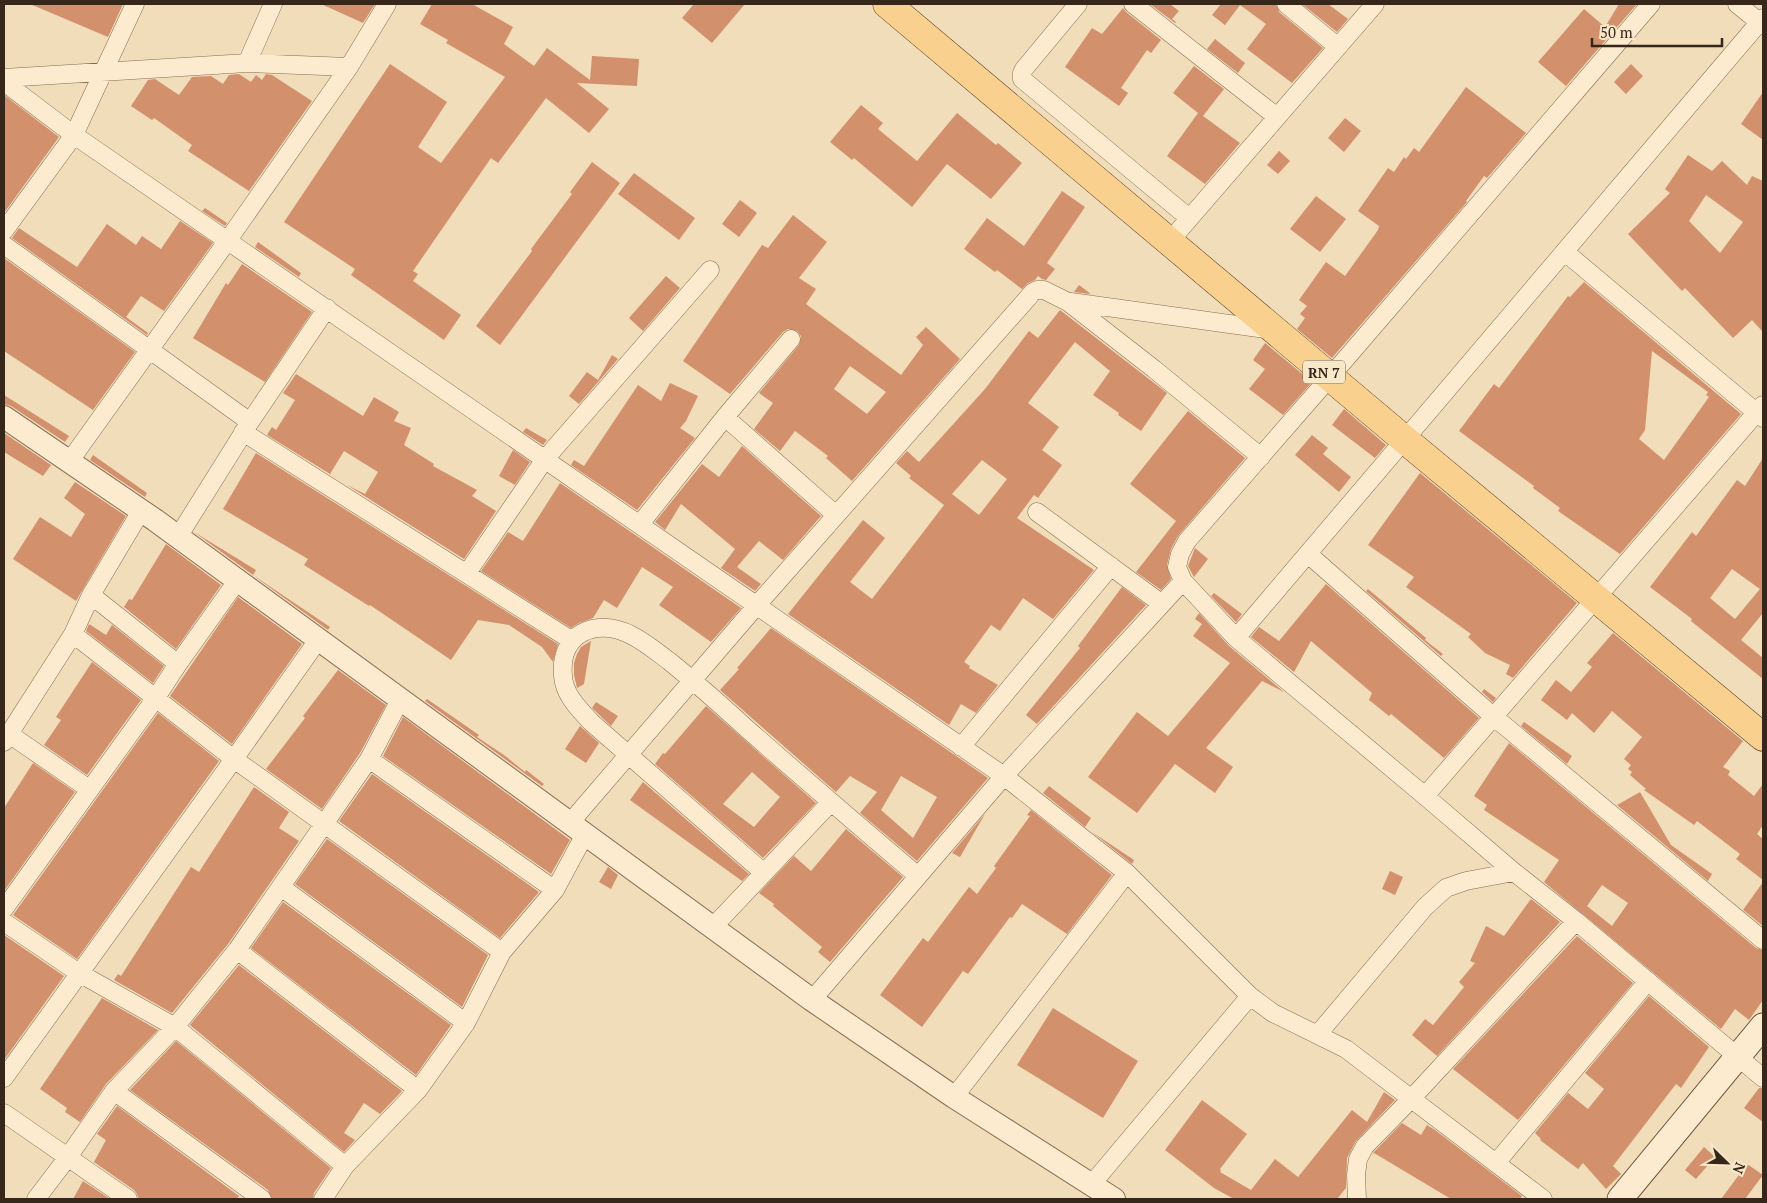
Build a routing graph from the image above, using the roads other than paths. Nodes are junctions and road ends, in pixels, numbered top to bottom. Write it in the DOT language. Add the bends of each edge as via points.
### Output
graph roads {
  1 [pos="135,4"];
  2 [pos="273,4"];
  3 [pos="387,4"];
  4 [pos="887,4"];
  5 [pos="1078,4"];
  6 [pos="1133,4"];
  7 [pos="1286,4"];
  8 [pos="1651,4"];
  9 [pos="1737,4"];
  10 [pos="1369,6"];
  11 [pos="1762,22"];
  12 [pos="1338,47"];
  13 [pos="247,63"];
  14 [pos="349,68"];
  15 [pos="102,73"];
  16 [pos="4,80"];
  17 [pos="1277,117"];
  18 [pos="74,135"];
  19 [pos="1189,218"];
  20 [pos="4,231"];
  21 [pos="228,240"];
  22 [pos="1169,242"];
  23 [pos="4,245"];
  24 [pos="1565,252"];
  25 [pos="710,270"];
  26 [pos="1068,302"];
  27 [pos="327,308"];
  28 [pos="1274,330"];
  29 [pos="791,339"];
  30 [pos="149,350"];
  31 [pos="1330,377"];
  32 [pos="1761,412"];
  33 [pos="4,417"];
  34 [pos="725,417"];
  35 [pos="247,427"];
  36 [pos="1405,440"];
  37 [pos="1261,457"];
  38 [pos="545,459"];
  39 [pos="69,462"];
  40 [pos="141,511"];
  41 [pos="1038,512"];
  42 [pos="836,515"];
  43 [pos="640,524"];
  44 [pos="178,537"];
  45 [pos="1308,554"];
  46 [pos="1110,566"];
  47 [pos="467,574"];
  48 [pos="237,581"];
  49 [pos="1183,581"];
  50 [pos="91,595"];
  51 [pos="1596,599"];
  52 [pos="1162,604"];
  53 [pos="757,605"];
  54 [pos="73,634"];
  55 [pos="1236,638"];
  56 [pos="318,640"];
  57 [pos="571,640"];
  58 [pos="178,664"];
  59 [pos="693,680"];
  60 [pos="155,699"];
  61 [pos="400,700"];
  62 [pos="1494,717"];
  63 [pos="1763,737"];
  64 [pos="6,738"];
  65 [pos="961,747"];
  66 [pos="628,755"];
  67 [pos="369,758"];
  68 [pos="234,759"];
  69 [pos="1004,776"];
  70 [pos="89,789"];
  71 [pos="1425,796"];
  72 [pos="831,802"];
  73 [pos="324,824"];
  74 [pos="577,830"];
  75 [pos="1514,872"];
  76 [pos="764,873"];
  77 [pos="1127,873"];
  78 [pos="918,876"];
  79 [pos="281,887"];
  80 [pos="555,890"];
  81 [pos="4,908"];
  82 [pos="1576,921"];
  83 [pos="4,922"];
  84 [pos="712,928"];
  85 [pos="1763,940"];
  86 [pos="237,950"];
  87 [pos="502,952"];
  88 [pos="79,972"];
  89 [pos="1648,981"];
  90 [pos="1250,996"];
  91 [pos="812,1000"];
  92 [pos="466,1023"];
  93 [pos="1763,1026"];
  94 [pos="175,1027"];
  95 [pos="1318,1034"];
  96 [pos="1738,1056"];
  97 [pos="4,1078"];
  98 [pos="1763,1078"];
  99 [pos="418,1090"];
  100 [pos="114,1091"];
  101 [pos="954,1097"];
  102 [pos="1411,1099"];
  103 [pos="4,1113"];
  104 [pos="68,1157"];
  105 [pos="1496,1163"];
  106 [pos="345,1166"];
  107 [pos="1091,1185"];
  108 [pos="1361,1196"];
  109 [pos="36,1199"];
  110 [pos="128,1199"];
  111 [pos="262,1199"];
  112 [pos="323,1199"];
  113 [pos="1114,1199"];
  114 [pos="1543,1199"];
  115 [pos="1620,1199"];
  1 -- 15 [label="street"];
  2 -- 13 [label="street"];
  3 -- 14 [label="street"];
  4 -- 22 [label="main road, RN 7"];
  5 -- 19 [label="street" via="1024,69 1022,79"];
  6 -- 17 [label="street"];
  7 -- 12 [label="street"];
  8 -- 31 [label="street"];
  9 -- 11 [label="street"];
  10 -- 12 [label="street"];
  11 -- 24 [label="street"];
  12 -- 17 [label="street"];
  13 -- 14 [label="street"];
  13 -- 15 [label="street"];
  14 -- 21 [label="street"];
  15 -- 16 [label="street"];
  15 -- 18 [label="street"];
  16 -- 18 [label="street"];
  17 -- 19 [label="street"];
  18 -- 20 [label="street"];
  18 -- 21 [label="street"];
  19 -- 22 [label="street"];
  21 -- 27 [label="street"];
  21 -- 30 [label="street"];
  22 -- 28 [label="main road, RN 7"];
  23 -- 30 [label="street"];
  24 -- 32 [label="street"];
  24 -- 36 [label="street"];
  25 -- 38 [label="street"];
  26 -- 28 [label="street"];
  26 -- 37 [label="street"];
  26 -- 42 [label="street" via="1044,290 1033,292"];
  27 -- 35 [label="street"];
  27 -- 38 [label="street"];
  28 -- 31 [label="main road, RN 7"];
  29 -- 34 [label="street"];
  30 -- 35 [label="street"];
  30 -- 39 [label="street"];
  31 -- 36 [label="main road, RN 7"];
  31 -- 37 [label="street"];
  32 -- 51 [label="street"];
  33 -- 39 [label="street"];
  34 -- 42 [label="street"];
  34 -- 43 [label="street"];
  35 -- 44 [label="street"];
  35 -- 47 [label="street"];
  36 -- 45 [label="street"];
  36 -- 51 [label="main road, RN 7"];
  37 -- 49 [label="street" via="1187,541 1177,567"];
  38 -- 43 [label="street"];
  38 -- 47 [label="street"];
  39 -- 40 [label="street"];
  40 -- 44 [label="street"];
  40 -- 50 [label="street"];
  41 -- 46 [label="street"];
  42 -- 53 [label="street"];
  43 -- 53 [label="street"];
  44 -- 48 [label="street"];
  45 -- 55 [label="street"];
  45 -- 62 [label="street"];
  46 -- 52 [label="street"];
  46 -- 65 [label="street"];
  47 -- 57 [label="street"];
  48 -- 56 [label="street"];
  48 -- 58 [label="street"];
  49 -- 52 [label="street"];
  49 -- 55 [label="street"];
  50 -- 54 [label="street"];
  50 -- 58 [label="street"];
  51 -- 62 [label="street"];
  51 -- 63 [label="main road, RN 7"];
  52 -- 69 [label="street"];
  53 -- 59 [label="street"];
  53 -- 65 [label="street"];
  54 -- 60 [label="street"];
  54 -- 64 [label="street"];
  55 -- 71 [label="street"];
  56 -- 61 [label="street"];
  56 -- 68 [label="street"];
  57 -- 59 [label="street" via="586,629 611,628 624,632 649,646"];
  57 -- 66 [label="street" via="564,653 562,677 572,700"];
  58 -- 60 [label="street"];
  59 -- 66 [label="street"];
  59 -- 72 [label="street"];
  60 -- 68 [label="street"];
  60 -- 70 [label="street"];
  61 -- 67 [label="street"];
  61 -- 74 [label="street"];
  62 -- 71 [label="street"];
  62 -- 85 [label="street"];
  64 -- 70 [label="street"];
  65 -- 69 [label="street"];
  66 -- 74 [label="street"];
  66 -- 76 [label="street"];
  67 -- 73 [label="street"];
  67 -- 80 [label="street"];
  68 -- 73 [label="street"];
  68 -- 88 [label="street"];
  69 -- 77 [label="street"];
  69 -- 78 [label="street"];
  70 -- 81 [label="street"];
  71 -- 75 [label="street"];
  72 -- 76 [label="street"];
  72 -- 78 [label="street"];
  73 -- 79 [label="street"];
  73 -- 87 [label="street"];
  74 -- 80 [label="street"];
  74 -- 84 [label="street"];
  75 -- 82 [label="street"];
  75 -- 95 [label="street" via="1446,888 1425,907"];
  76 -- 84 [label="street"];
  77 -- 90 [label="street"];
  77 -- 101 [label="street"];
  78 -- 91 [label="street"];
  79 -- 86 [label="street"];
  79 -- 92 [label="street"];
  80 -- 87 [label="street"];
  82 -- 89 [label="street"];
  82 -- 102 [label="street"];
  83 -- 88 [label="street"];
  84 -- 91 [label="street"];
  86 -- 94 [label="street"];
  86 -- 99 [label="street"];
  87 -- 92 [label="street"];
  88 -- 94 [label="street"];
  88 -- 97 [label="street"];
  89 -- 96 [label="street"];
  89 -- 105 [label="street"];
  90 -- 95 [label="street" via="1273,1013"];
  90 -- 107 [label="street"];
  91 -- 101 [label="street"];
  92 -- 99 [label="street"];
  93 -- 96 [label="main road"];
  94 -- 100 [label="street"];
  94 -- 106 [label="street"];
  95 -- 102 [label="street" via="1346,1049"];
  96 -- 98 [label="street"];
  96 -- 115 [label="main road"];
  99 -- 106 [label="street"];
  100 -- 104 [label="street"];
  100 -- 111 [label="street"];
  101 -- 107 [label="street"];
  102 -- 105 [label="street"];
  102 -- 108 [label="street" via="1365,1146 1358,1159 1356,1175"];
  103 -- 104 [label="street"];
  104 -- 109 [label="street"];
  104 -- 110 [label="street"];
  105 -- 114 [label="street"];
  106 -- 112 [label="street"];
  107 -- 113 [label="street"];
}
